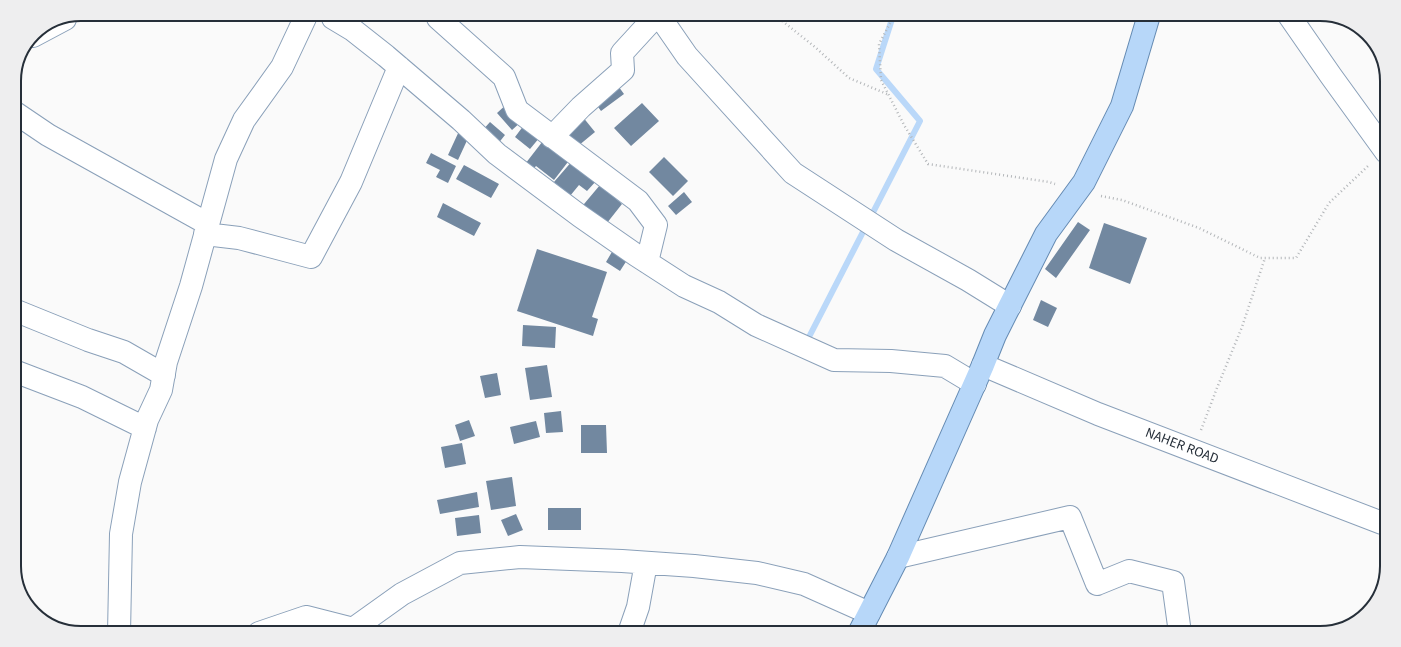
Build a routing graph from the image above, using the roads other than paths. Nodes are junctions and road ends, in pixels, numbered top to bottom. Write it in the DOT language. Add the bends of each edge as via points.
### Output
graph roads {
  1 [pos="304,21"];
  2 [pos="338,21"];
  3 [pos="441,21"];
  4 [pos="651,21"];
  5 [pos="663,21"];
  6 [pos="1147,21"];
  7 [pos="1293,21"];
  8 [pos="399,67"];
  9 [pos="21,117"];
  10 [pos="552,137"];
  11 [pos="1380,144"];
  12 [pos="207,229"];
  13 [pos="647,262"];
  14 [pos="1010,306"];
  15 [pos="21,313"];
  16 [pos="983,365"];
  17 [pos="21,374"];
  18 [pos="164,375"];
  19 [pos="975,384"];
  20 [pos="145,428"];
  21 [pos="1380,522"];
  22 [pos="898,557"];
  23 [pos="646,563"];
  24 [pos="869,613"];
  25 [pos="305,625"];
  26 [pos="118,626"];
  27 [pos="317,626"];
  28 [pos="357,626"];
  29 [pos="631,626"];
  30 [pos="862,626"];
  31 [pos="1179,626"];
  1 -- 12 [label="street" via="282,68 244,120 226,159"];
  2 -- 8 [label="street"];
  3 -- 10 [label="street" via="504,77 517,110"];
  4 -- 10 [label="street" via="622,53 623,70"];
  5 -- 14 [label="street" via="687,56 792,173 896,240"];
  6 -- 14 [label="main road" via="1122,106 1084,182 1046,234"];
  7 -- 11 [label="street"];
  8 -- 12 [label="street" via="351,182 311,258"];
  8 -- 13 [label="street" via="497,154"];
  9 -- 12 [label="street"];
  10 -- 13 [label="street" via="638,200 656,225"];
  12 -- 18 [label="street"];
  13 -- 19 [label="street" via="684,286 719,302 756,325 834,360 891,361 945,366"];
  14 -- 16 [label="main road"];
  15 -- 18 [label="street" via="124,352"];
  16 -- 19 [label="main road"];
  16 -- 21 [label="street, NAHER ROAD" via="1098,414"];
  17 -- 20 [label="street" via="82,397"];
  18 -- 20 [label="street" via="161,390"];
  19 -- 22 [label="main road"];
  20 -- 26 [label="street" via="130,482 121,534"];
  22 -- 24 [label="main road"];
  22 -- 31 [label="street" via="1070,517 1097,584 1129,571 1173,582"];
  23 -- 24 [label="street" via="757,573 804,584"];
  23 -- 28 [label="street" via="520,557 460,563 402,594"];
  23 -- 29 [label="street" via="638,607"];
  24 -- 30 [label="main road"];
  25 -- 27 [label="street"];
}
